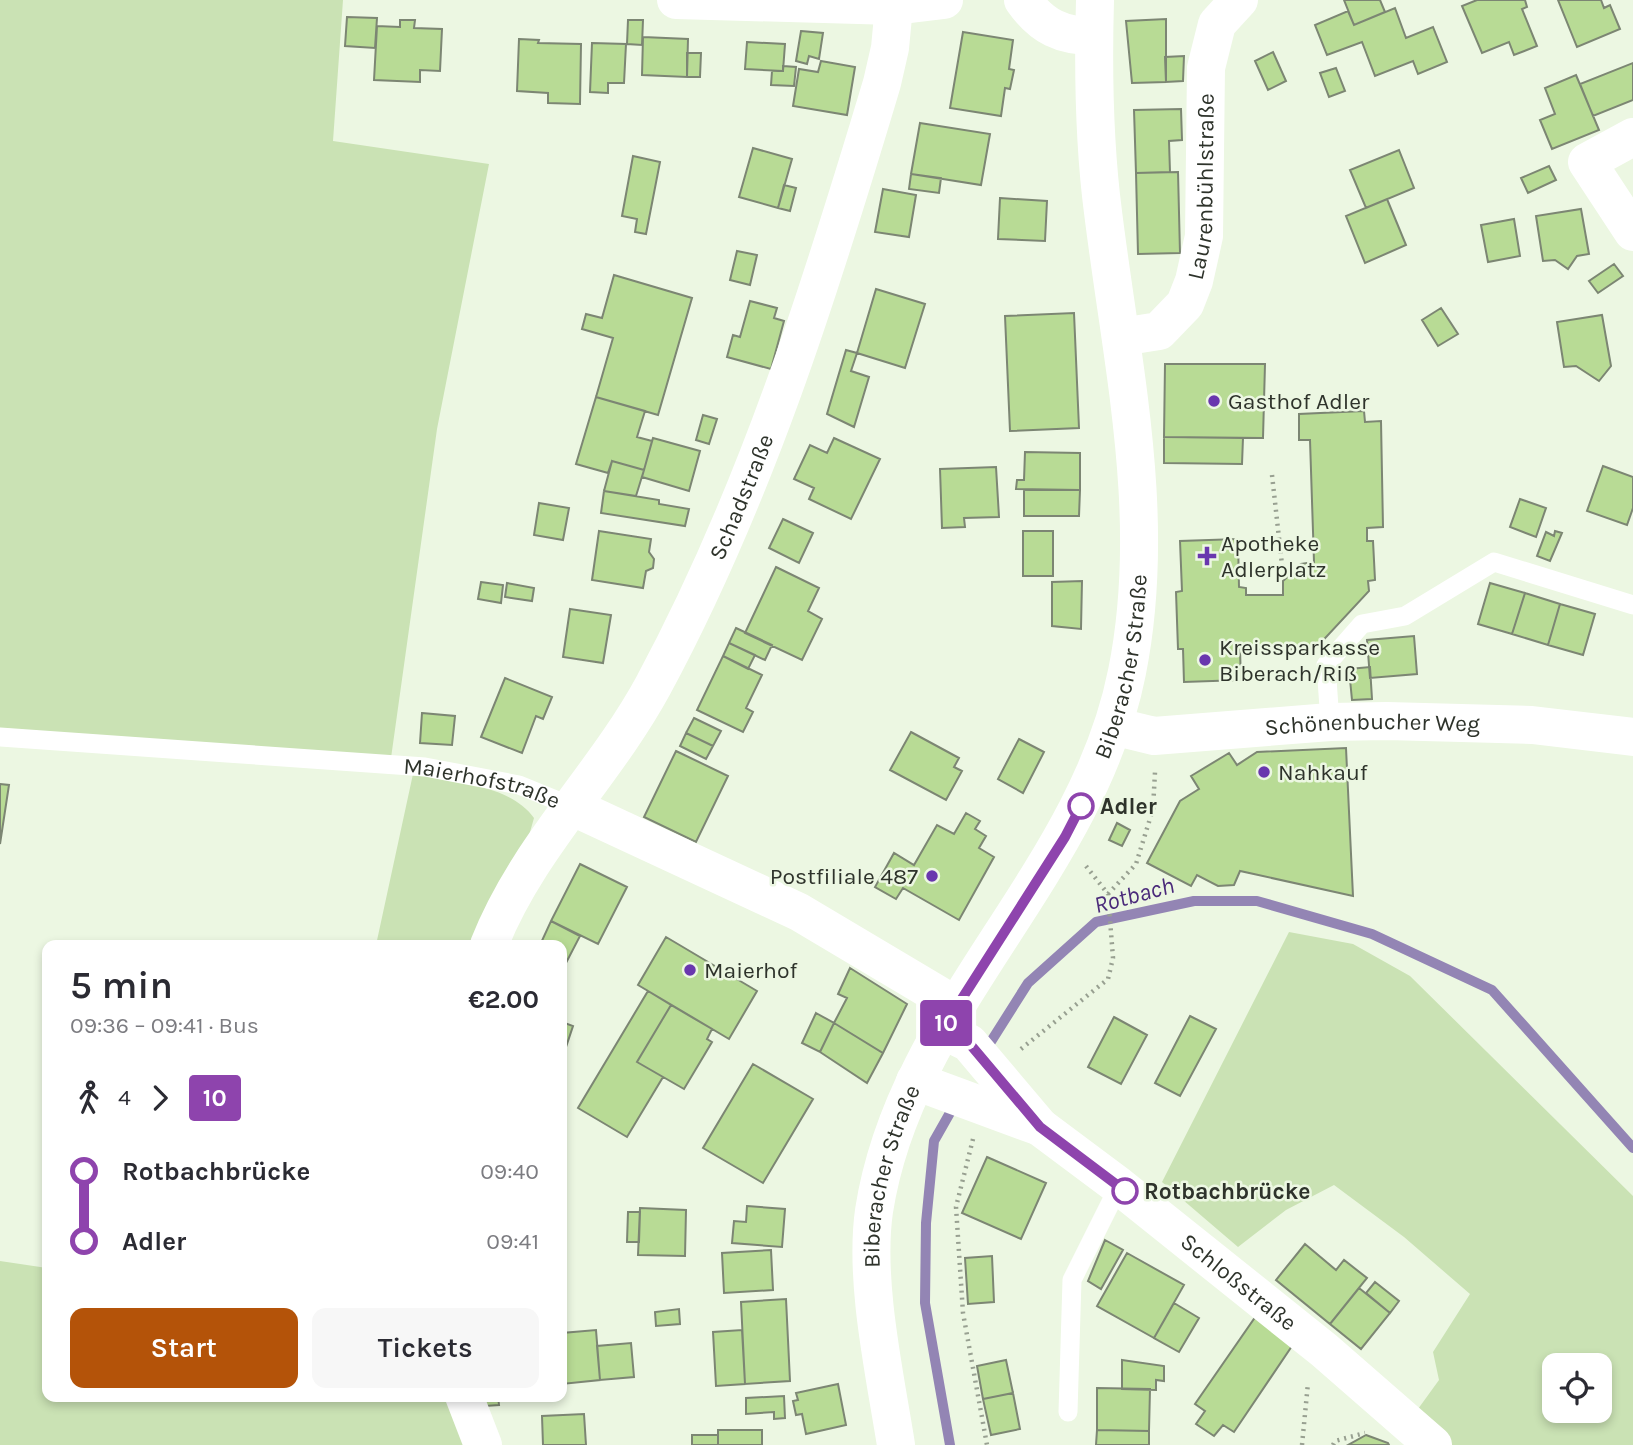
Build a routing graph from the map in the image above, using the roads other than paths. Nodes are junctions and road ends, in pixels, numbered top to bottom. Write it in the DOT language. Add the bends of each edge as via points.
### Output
graph roads {
  1 [pos="676,0"];
  2 [pos="944,0"];
  3 [pos="1023,0"];
  4 [pos="1239,0"];
  5 [pos="894,6"];
  6 [pos="1095,18"];
  7 [pos="1633,137"];
  8 [pos="1633,232"];
  9 [pos="1121,337"];
  10 [pos="1633,605"];
  11 [pos="1330,722"];
  12 [pos="1113,726"];
  13 [pos="0,737"];
  14 [pos="1633,737"];
  15 [pos="573,807"];
  16 [pos="492,940"];
  17 [pos="964,1068"];
  18 [pos="1119,1186"];
  19 [pos="466,1402"];
  20 [pos="1068,1412"];
  21 [pos="483,1445"];
  22 [pos="896,1445"];
  23 [pos="1433,1445"];
  1 -- 5 [label="street"];
  2 -- 5 [label="street"];
  3 -- 6 [label="street" via="1052,30 1071,36"];
  4 -- 9 [label="street, Laurenbühlstraße" via="1217,24 1210,42 1204,236 1194,281 1185,304 1159,331"];
  5 -- 15 [label="street, Schadstraße" via="882,83 819,291 766,442 652,688"];
  6 -- 9 [label="street, Biberacher Straße" via="1102,207"];
  7 -- 8 [label="street" via="1587,162"];
  9 -- 12 [label="street, Biberacher Straße" via="1138,476 1139,564 1137,614"];
  10 -- 11 [label="lane" via="1494,562 1405,616 1363,624 1326,666"];
  11 -- 12 [label="street, Schönenbucher Weg" via="1154,736"];
  11 -- 14 [label="street, Schönenbucher Weg" via="1532,725"];
  12 -- 17 [label="street, Biberacher Straße" via="1099,768"];
  13 -- 15 [label="lane, Maierhofstraße" via="425,767 519,785"];
  15 -- 16 [label="street, Schadstraße" via="542,844"];
  15 -- 17 [label="street, Maierhofstraße" via="799,912"];
  17 -- 18 [label="street, Schloßstraße"];
  17 -- 22 [label="street, Biberacher Straße" via="888,1151 873,1217 876,1309"];
  18 -- 20 [label="lane" via="1072,1280"];
  18 -- 23 [label="street, Schloßstraße" via="1353,1374"];
  19 -- 21 [label="street"];
}
